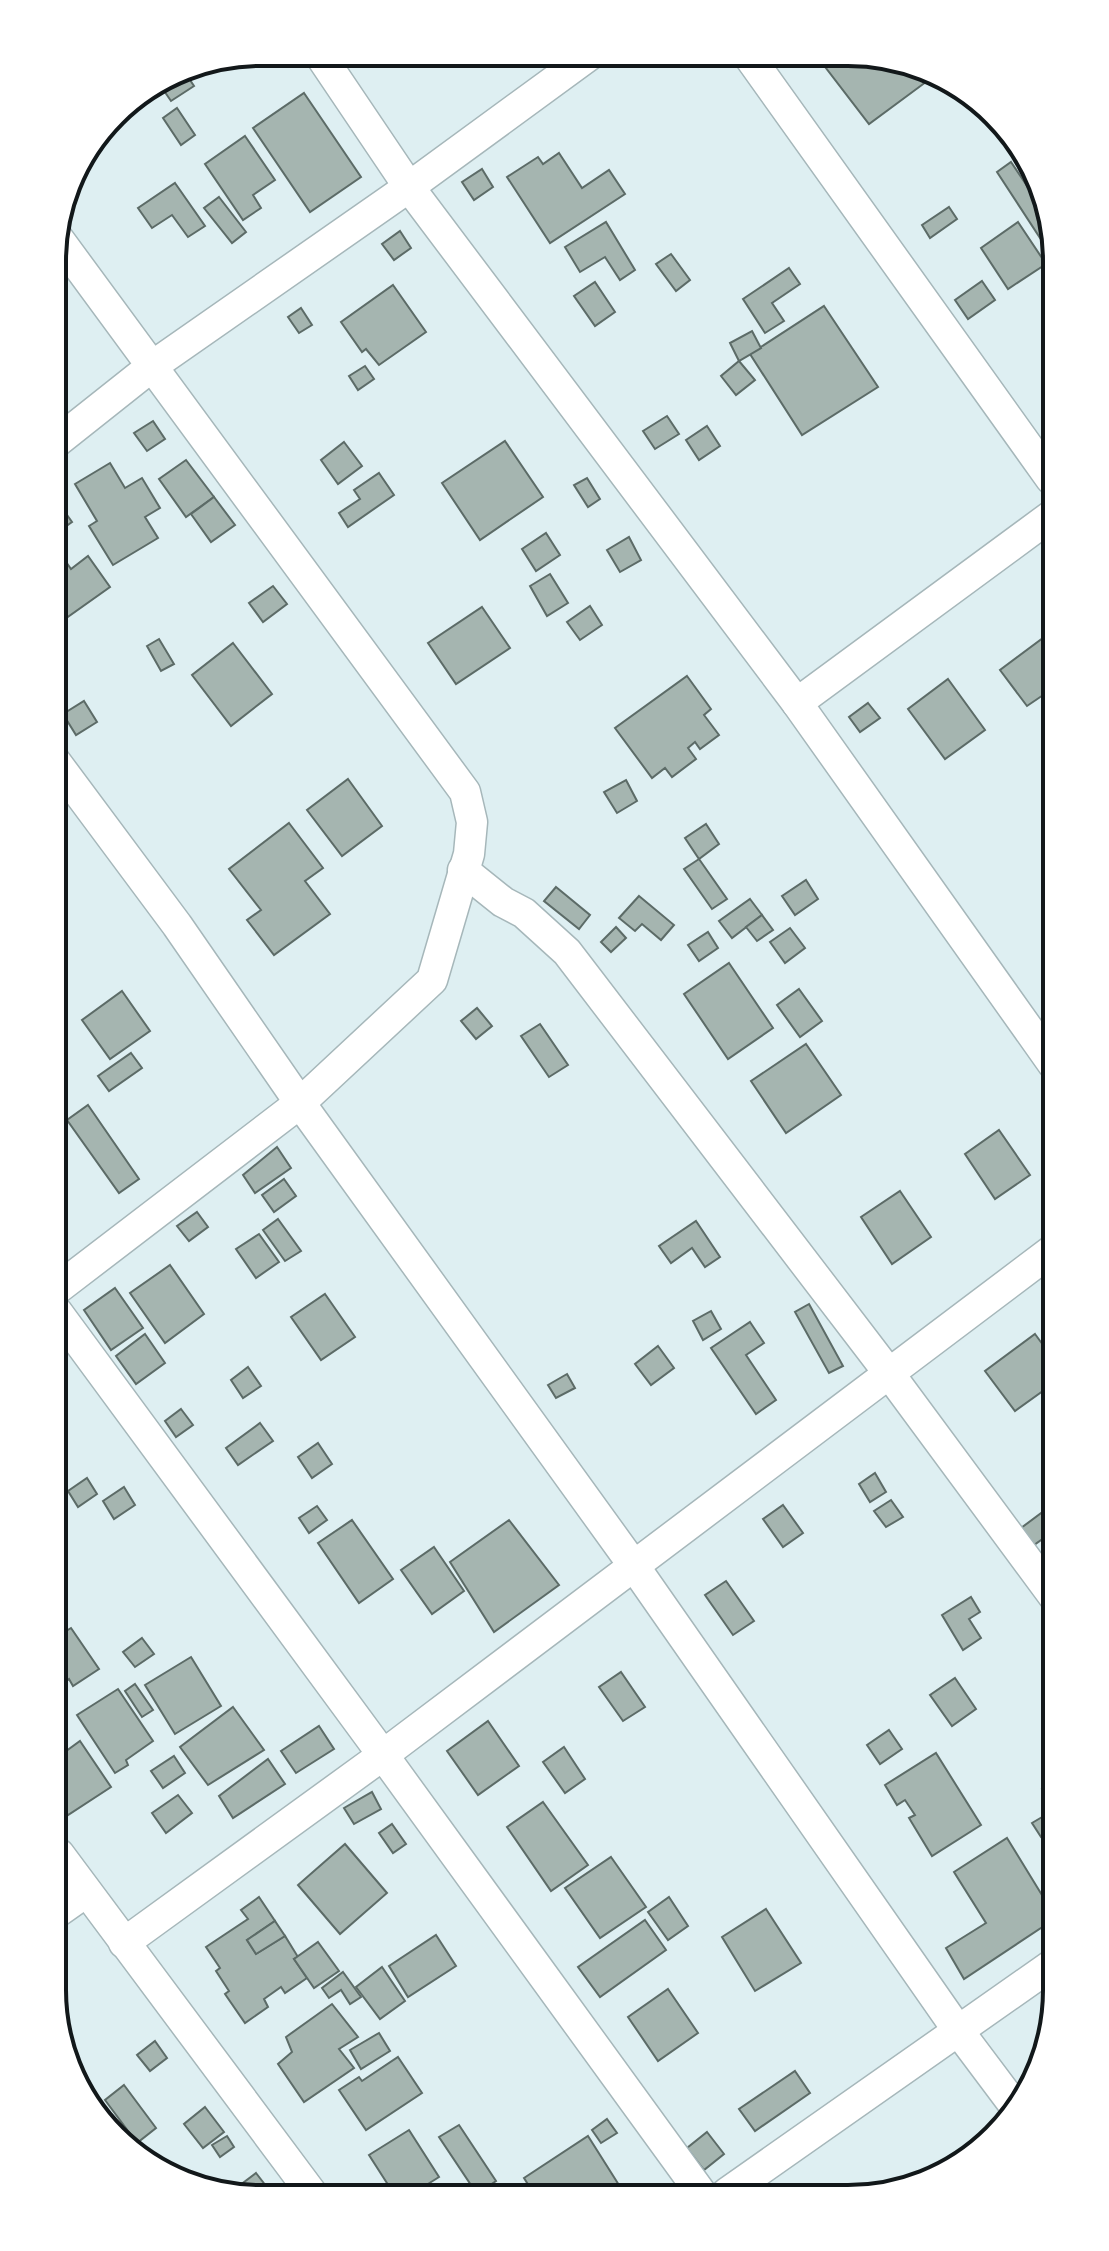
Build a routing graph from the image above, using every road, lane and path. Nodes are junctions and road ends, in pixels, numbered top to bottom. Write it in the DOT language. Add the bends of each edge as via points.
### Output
graph roads {
  1 [pos="327,66"];
  2 [pos="575,66"];
  3 [pos="756,66"];
  4 [pos="409,187"];
  5 [pos="66,250"];
  6 [pos="151,367"];
  7 [pos="66,434"];
  8 [pos="1043,468"];
  9 [pos="1043,522"];
  10 [pos="797,703"];
  11 [pos="66,776"];
  12 [pos="463,870"];
  13 [pos="1043,1050"];
  14 [pos="300,1103"];
  15 [pos="1043,1257"];
  16 [pos="66,1282"];
  17 [pos="66,1324"];
  18 [pos="888,1372"];
  19 [pos="634,1566"];
  20 [pos="1043,1582"];
  21 [pos="383,1755"];
  22 [pos="66,1864"];
  23 [pos="86,1892"];
  24 [pos="66,1906"];
  25 [pos="124,1943"];
  26 [pos="1043,1971"];
  27 [pos="957,2029"];
  28 [pos="1009,2099"];
  29 [pos="306,2185"];
  30 [pos="695,2185"];
  31 [pos="738,2185"];
  1 -- 4 [label="street"];
  2 -- 4 [label="street"];
  3 -- 8 [label="street"];
  4 -- 6 [label="street"];
  4 -- 10 [label="street"];
  5 -- 6 [label="street"];
  6 -- 7 [label="street"];
  6 -- 12 [label="street" via="465,792 472,837"];
  9 -- 10 [label="street"];
  10 -- 13 [label="street"];
  11 -- 14 [label="street"];
  12 -- 14 [label="street" via="432,980"];
  12 -- 18 [label="street" via="524,913 567,952"];
  14 -- 16 [label="street"];
  14 -- 19 [label="street"];
  15 -- 18 [label="street"];
  17 -- 21 [label="street"];
  18 -- 19 [label="street"];
  18 -- 20 [label="street"];
  19 -- 21 [label="street"];
  19 -- 27 [label="street"];
  21 -- 25 [label="street"];
  21 -- 30 [label="street"];
  22 -- 23 [label="street"];
  23 -- 24 [label="street"];
  23 -- 25 [label="street"];
  25 -- 29 [label="street"];
  26 -- 27 [label="street"];
  27 -- 28 [label="street"];
  27 -- 31 [label="street"];
}
